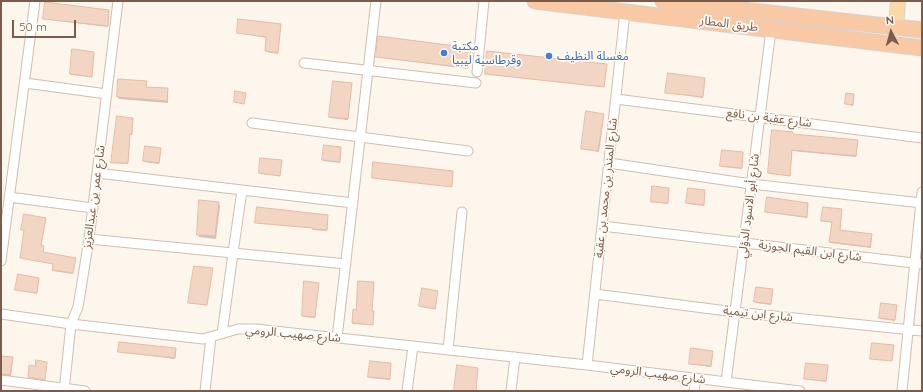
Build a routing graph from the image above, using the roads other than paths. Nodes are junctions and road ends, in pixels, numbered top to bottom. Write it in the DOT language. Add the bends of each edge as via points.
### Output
graph roads {
  1 [pos="35,1"];
  2 [pos="118,1"];
  3 [pos="376,1"];
  4 [pos="484,1"];
  5 [pos="535,1"];
  6 [pos="663,1"];
  7 [pos="898,1"];
  8 [pos="625,12"];
  9 [pos="896,28"];
  10 [pos="771,30"];
  11 [pos="922,30"];
  12 [pos="922,48"];
  13 [pos="304,63"];
  14 [pos="368,71"];
  15 [pos="477,72"];
  16 [pos="24,83"];
  17 [pos="476,83"];
  18 [pos="107,94"];
  19 [pos="616,99"];
  20 [pos="760,117"];
  21 [pos="252,123"];
  22 [pos="360,137"];
  23 [pos="922,138"];
  24 [pos="468,151"];
  25 [pos="609,163"];
  26 [pos="97,173"];
  27 [pos="751,184"];
  28 [pos="242,190"];
  29 [pos="922,192"];
  30 [pos="9,197"];
  31 [pos="353,203"];
  32 [pos="921,203"];
  33 [pos="93,208"];
  34 [pos="462,212"];
  35 [pos="602,226"];
  36 [pos="89,239"];
  37 [pos="744,243"];
  38 [pos="234,253"];
  39 [pos="1,261"];
  40 [pos="918,263"];
  41 [pos="346,264"];
  42 [pos="595,294"];
  43 [pos="735,312"];
  44 [pos="1,314"];
  45 [pos="71,324"];
  46 [pos="907,330"];
  47 [pos="922,332"];
  48 [pos="222,334"];
  49 [pos="211,337"];
  50 [pos="337,338"];
  51 [pos="413,346"];
  52 [pos="448,350"];
  53 [pos="515,357"];
  54 [pos="587,365"];
  55 [pos="696,378"];
  56 [pos="1,380"];
  57 [pos="726,382"];
  58 [pos="64,390"];
  59 [pos="85,391"];
  60 [pos="205,391"];
  61 [pos="407,391"];
  62 [pos="511,391"];
  63 [pos="694,391"];
  64 [pos="800,391"];
  65 [pos="902,391"];
  1 -- 16 [label="street"];
  2 -- 18 [label="street, شارع عمر بن عبدالعزيز"];
  3 -- 14 [label="street"];
  4 -- 15 [label="street"];
  5 -- 8 [label="highway, طريق المطار"];
  6 -- 9 [label="highway, طريق المطار"];
  7 -- 9 [label="main road"];
  8 -- 10 [label="highway, طريق المطار"];
  8 -- 19 [label="street, شارع المنذر بن محمد بن عقبة"];
  9 -- 11 [label="highway, طريق المطار"];
  10 -- 12 [label="highway, طريق المطار"];
  10 -- 20 [label="street, شارع أبو الاسود الدؤلي"];
  13 -- 14 [label="street"];
  14 -- 17 [label="street"];
  14 -- 22 [label="street"];
  16 -- 18 [label="street"];
  16 -- 30 [label="street"];
  18 -- 26 [label="street, شارع عمر بن عبدالعزيز"];
  19 -- 20 [label="street, شارع عقبة بن نافع"];
  19 -- 25 [label="street, شارع المنذر بن محمد بن عقبة"];
  20 -- 23 [label="street, شارع عقبة بن نافع"];
  20 -- 27 [label="street, شارع أبو الاسود الدؤلي"];
  21 -- 22 [label="street"];
  22 -- 24 [label="street"];
  22 -- 31 [label="street"];
  25 -- 27 [label="street"];
  25 -- 35 [label="street, شارع المنذر بن محمد بن عقبة"];
  26 -- 28 [label="street"];
  26 -- 33 [label="street, شارع عمر بن عبدالعزيز"];
  27 -- 32 [label="street"];
  27 -- 37 [label="street, شارع أبو الاسود الدؤلي"];
  28 -- 31 [label="street"];
  28 -- 38 [label="street"];
  29 -- 32 [label="street"];
  30 -- 33 [label="street"];
  30 -- 39 [label="street"];
  31 -- 41 [label="street"];
  32 -- 40 [label="street"];
  33 -- 36 [label="street, شارع عمر بن عبدالعزيز"];
  34 -- 52 [label="street"];
  35 -- 37 [label="street, شارع ابن القيم الجوزية"];
  35 -- 42 [label="street, شارع المنذر بن محمد بن عقبة"];
  36 -- 38 [label="street"];
  36 -- 45 [label="street, شارع عمر بن عبدالعزيز" via="78,307"];
  37 -- 40 [label="street, شارع ابن القيم الجوزية"];
  37 -- 43 [label="street, شارع أبو الاسود الدؤلي"];
  38 -- 41 [label="street"];
  38 -- 48 [label="street"];
  40 -- 46 [label="street"];
  41 -- 50 [label="street"];
  42 -- 43 [label="street, شارع ابن تيمية"];
  42 -- 54 [label="street, شارع المنذر بن محمد بن عقبة"];
  43 -- 46 [label="street, شارع ابن تيمية"];
  43 -- 57 [label="street, شارع أبو الاسود الدؤلي"];
  44 -- 45 [label="street, شارع صهيب الرومي"];
  45 -- 49 [label="street, شارع صهيب الرومي"];
  45 -- 58 [label="street, شارع عمر بن عبدالعزيز"];
  46 -- 47 [label="street, شارع ابن تيمية"];
  46 -- 65 [label="street"];
  48 -- 49 [label="street, شارع صهيب الرومي"];
  48 -- 50 [label="street, شارع صهيب الرومي" via="238,329 256,329"];
  49 -- 60 [label="street"];
  50 -- 51 [label="street, شارع صهيب الرومي"];
  51 -- 52 [label="street, شارع صهيب الرومي"];
  51 -- 61 [label="street"];
  52 -- 53 [label="street, شارع صهيب الرومي"];
  53 -- 54 [label="street, شارع صهيب الرومي"];
  53 -- 62 [label="street"];
  54 -- 55 [label="street, شارع صهيب الرومي"];
  55 -- 57 [label="street, شارع صهيب الرومي"];
  55 -- 63 [label="street"];
  56 -- 58 [label="street"];
  57 -- 64 [label="street, شارع صهيب الرومي"];
  58 -- 59 [label="street"];
}
